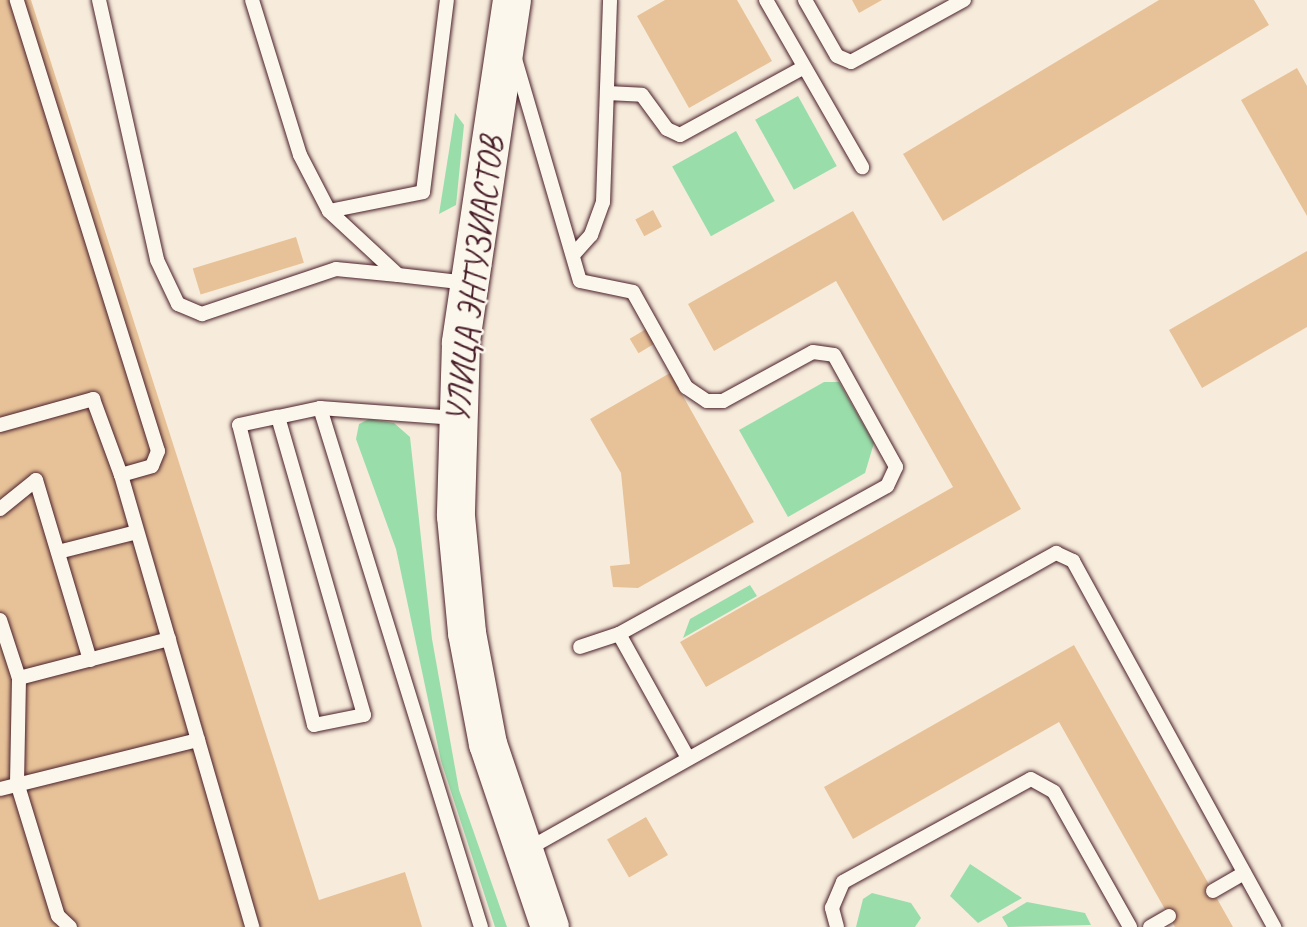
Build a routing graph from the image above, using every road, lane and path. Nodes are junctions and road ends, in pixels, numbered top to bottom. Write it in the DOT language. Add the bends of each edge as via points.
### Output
graph roads {
  1 [pos="17,0"];
  2 [pos="99,0"];
  3 [pos="252,0"];
  4 [pos="447,0"];
  5 [pos="610,0"];
  6 [pos="766,0"];
  7 [pos="805,0"];
  8 [pos="964,0"];
  9 [pos="512,11"];
  10 [pos="804,67"];
  11 [pos="607,93"];
  12 [pos="862,167"];
  13 [pos="329,211"];
  14 [pos="573,255"];
  15 [pos="398,275"];
  16 [pos="469,284"];
  17 [pos="320,408"];
  18 [pos="278,416"];
  19 [pos="456,418"];
  20 [pos="0,425"];
  21 [pos="121,475"];
  22 [pos="0,509"];
  23 [pos="137,532"];
  24 [pos="58,552"];
  25 [pos="0,620"];
  26 [pos="619,634"];
  27 [pos="169,639"];
  28 [pos="580,647"];
  29 [pos="90,660"];
  30 [pos="19,678"];
  31 [pos="198,740"];
  32 [pos="688,758"];
  33 [pos="17,783"];
  34 [pos="0,789"];
  35 [pos="522,853"];
  36 [pos="1244,873"];
  37 [pos="1213,891"];
  38 [pos="1169,916"];
  39 [pos="70,927"];
  40 [pos="252,927"];
  41 [pos="481,927"];
  42 [pos="550,927"];
  43 [pos="837,927"];
  44 [pos="1130,927"];
  45 [pos="1150,927"];
  46 [pos="1274,927"];
  1 -- 21 [label="lane" via="158,452 152,466"];
  2 -- 15 [label="lane" via="157,260 178,304 202,314 336,269"];
  3 -- 13 [label="lane" via="300,155"];
  4 -- 13 [label="lane" via="423,192"];
  5 -- 11 [label="lane"];
  6 -- 10 [label="lane"];
  7 -- 8 [label="lane" via="837,56 851,62"];
  9 -- 14 [label="lane"];
  9 -- 16 [label="main road, УЛИЦА ЭНТУЗИАСТОВ"];
  10 -- 11 [label="lane" via="680,135 667,129 642,95"];
  10 -- 12 [label="lane"];
  11 -- 14 [label="lane" via="601,214"];
  13 -- 15 [label="lane"];
  14 -- 26 [label="lane" via="580,281 633,292 686,387 701,399 723,401 813,352 834,355 896,467 887,486"];
  15 -- 16 [label="lane"];
  16 -- 19 [label="main road, УЛИЦА ЭНТУЗИАСТОВ"];
  17 -- 18 [label="lane"];
  17 -- 19 [label="lane"];
  17 -- 41 [label="lane"];
  18 -- 18 [label="lane" via="239,425 314,725 364,715"];
  19 -- 35 [label="main road, УЛИЦА ЭНТУЗИАСТОВ" via="456,516 467,633 488,744"];
  20 -- 21 [label="lane" via="93,399"];
  21 -- 23 [label="lane"];
  22 -- 24 [label="lane" via="36,480"];
  23 -- 24 [label="lane"];
  23 -- 27 [label="lane"];
  24 -- 29 [label="lane"];
  25 -- 30 [label="lane"];
  26 -- 28 [label="lane"];
  26 -- 32 [label="lane"];
  27 -- 29 [label="lane"];
  27 -- 31 [label="lane"];
  29 -- 30 [label="lane"];
  30 -- 33 [label="lane"];
  31 -- 33 [label="lane"];
  31 -- 40 [label="lane"];
  32 -- 35 [label="lane"];
  32 -- 36 [label="lane" via="1048,555 1063,554 1073,561"];
  33 -- 34 [label="lane"];
  33 -- 39 [label="lane" via="58,916"];
  35 -- 42 [label="main road, УЛИЦА ЭНТУЗИАСТОВ"];
  36 -- 37 [label="lane"];
  36 -- 46 [label="lane"];
  38 -- 45 [label="lane"];
  43 -- 44 [label="lane" via="832,908 843,882 1031,779 1054,792"];
}
